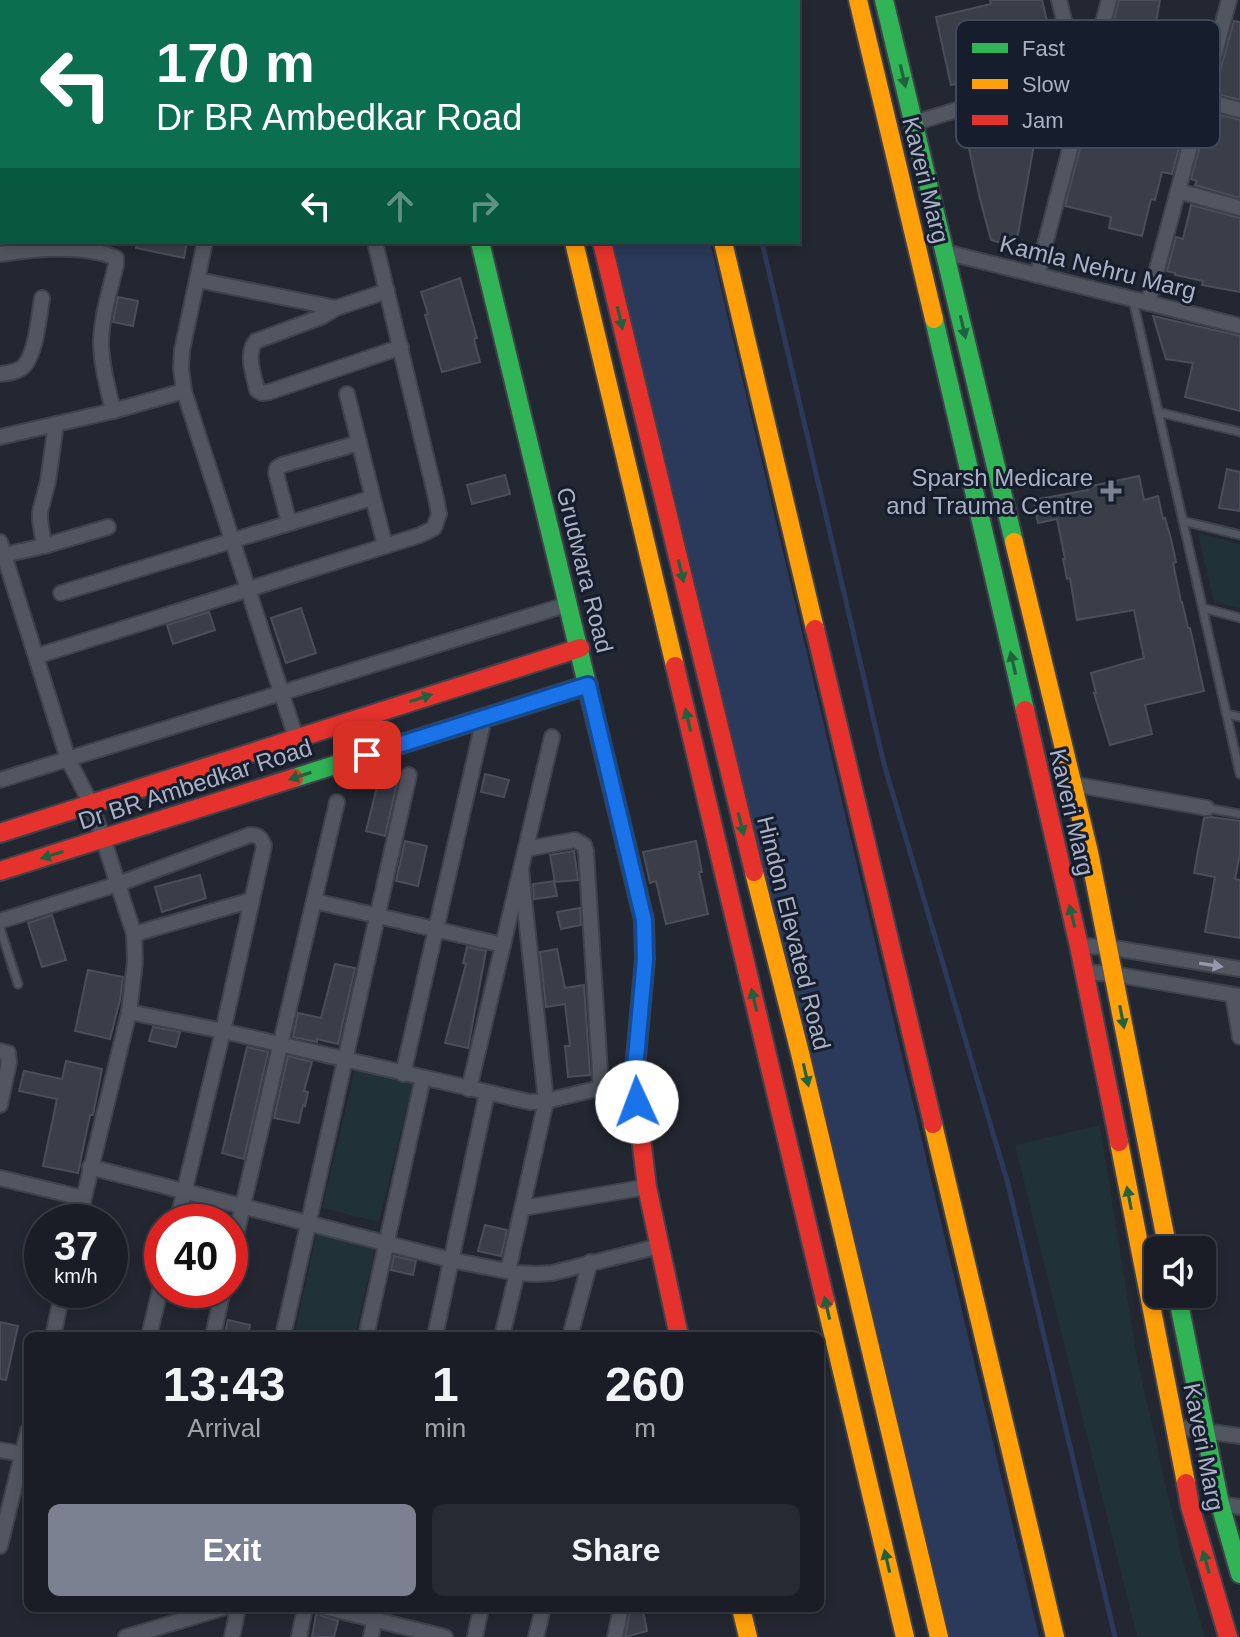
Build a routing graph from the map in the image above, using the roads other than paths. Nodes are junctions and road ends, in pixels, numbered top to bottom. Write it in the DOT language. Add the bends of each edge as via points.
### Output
graph roads {
  1 [pos="858,0"];
  2 [pos="884,0"];
  3 [pos="1059,0"];
  4 [pos="1109,0"];
  5 [pos="1232,6"];
  6 [pos="1064,20"];
  7 [pos="1104,20"];
  8 [pos="1220,44"];
  9 [pos="1220,105"];
  10 [pos="956,110"];
  11 [pos="1240,110"];
  12 [pos="914,123"];
  13 [pos="1071,148"];
  14 [pos="1189,148"];
  15 [pos="1178,191"];
  16 [pos="1240,208"];
  17 [pos="205,244"];
  18 [pos="375,244"];
  19 [pos="480,244"];
  20 [pos="574,244"];
  21 [pos="602,244"];
  22 [pos="723,244"];
  23 [pos="945,252"];
  24 [pos="0,254"];
  25 [pos="1037,275"];
  26 [pos="198,280"];
  27 [pos="387,291"];
  28 [pos="42,298"];
  29 [pos="1140,301"];
  30 [pos="336,308"];
  31 [pos="1240,326"];
  32 [pos="401,347"];
  33 [pos="0,374"];
  34 [pos="184,391"];
  35 [pos="347,394"];
  36 [pos="113,411"];
  37 [pos="1158,412"];
  38 [pos="56,424"];
  39 [pos="1240,432"];
  40 [pos="0,437"];
  41 [pos="359,443"];
  42 [pos="372,498"];
  43 [pos="1183,521"];
  44 [pos="289,523"];
  45 [pos="108,527"];
  46 [pos="1240,535"];
  47 [pos="232,541"];
  48 [pos="44,546"];
  49 [pos="385,546"];
  50 [pos="2,548"];
  51 [pos="248,589"];
  52 [pos="61,593"];
  53 [pos="569,604"];
  54 [pos="1203,608"];
  55 [pos="1240,618"];
  56 [pos="580,648"];
  57 [pos="37,656"];
  58 [pos="588,685"];
  59 [pos="282,693"];
  60 [pos="1227,714"];
  61 [pos="1240,717"];
  62 [pos="484,718"];
  63 [pos="552,737"];
  64 [pos="296,738"];
  65 [pos="68,759"];
  66 [pos="1240,774"];
  67 [pos="409,775"];
  68 [pos="0,780"];
  69 [pos="1072,784"];
  70 [pos="337,802"];
  71 [pos="91,804"];
  72 [pos="1207,808"];
  73 [pos="1240,814"];
  74 [pos="0,833"];
  75 [pos="103,838"];
  76 [pos="526,849"];
  77 [pos="521,870"];
  78 [pos="0,871"];
  79 [pos="118,884"];
  80 [pos="252,900"];
  81 [pos="314,901"];
  82 [pos="377,916"];
  83 [pos="0,921"];
  84 [pos="0,928"];
  85 [pos="436,929"];
  86 [pos="134,934"];
  87 [pos="503,945"];
  88 [pos="1079,946"];
  89 [pos="1108,947"];
  90 [pos="1240,969"];
  91 [pos="1083,972"];
  92 [pos="1113,974"];
  93 [pos="18,984"];
  94 [pos="1236,995"];
  95 [pos="129,1012"];
  96 [pos="223,1031"];
  97 [pos="1240,1037"];
  98 [pos="281,1044"];
  99 [pos="0,1051"];
  100 [pos="346,1059"];
  101 [pos="403,1074"];
  102 [pos="423,1078"];
  103 [pos="634,1080"];
  104 [pos="601,1088"];
  105 [pos="469,1089"];
  106 [pos="487,1093"];
  107 [pos="546,1101"];
  108 [pos="0,1105"];
  109 [pos="90,1167"];
  110 [pos="0,1178"];
  111 [pos="647,1187"];
  112 [pos="184,1192"];
  113 [pos="83,1198"];
  114 [pos="82,1204"];
  115 [pos="181,1204"];
  116 [pos="238,1204"];
  117 [pos="243,1204"];
  118 [pos="248,1206"];
  119 [pos="523,1208"];
  120 [pos="309,1222"];
  121 [pos="1165,1236"];
  122 [pos="386,1243"];
  123 [pos="660,1246"];
  124 [pos="451,1260"];
  125 [pos="590,1262"];
  126 [pos="512,1272"];
  127 [pos="60,1308"];
  128 [pos="156,1308"];
  129 [pos="219,1308"];
  130 [pos="1180,1308"];
  131 [pos="56,1332"];
  132 [pos="150,1332"];
  133 [pos="214,1332"];
  134 [pos="284,1332"];
  135 [pos="367,1332"];
  136 [pos="436,1332"];
  137 [pos="503,1332"];
  138 [pos="571,1332"];
  139 [pos="678,1332"];
  140 [pos="1176,1427"];
  141 [pos="1204,1431"];
  142 [pos="1240,1436"];
  143 [pos="24,1446"];
  144 [pos="0,1450"];
  145 [pos="22,1454"];
  146 [pos="1220,1504"];
  147 [pos="1240,1507"];
  148 [pos="0,1546"];
  149 [pos="1240,1574"];
  150 [pos="213,1612"];
  151 [pos="237,1612"];
  152 [pos="304,1612"];
  153 [pos="480,1612"];
  154 [pos="542,1612"];
  155 [pos="622,1612"];
  156 [pos="742,1612"];
  157 [pos="376,1613"];
  158 [pos="167,1630"];
  159 [pos="126,1637"];
  160 [pos="232,1637"];
  161 [pos="299,1637"];
  162 [pos="371,1637"];
  163 [pos="445,1637"];
  164 [pos="475,1637"];
  165 [pos="536,1637"];
  166 [pos="615,1637"];
  167 [pos="748,1637"];
  168 [pos="905,1637"];
  169 [pos="939,1637"];
  170 [pos="1055,1637"];
  171 [pos="1228,1637"];
  88 -- 1 [label="main road, Kaveri Marg, one-way"];
  2 -- 12 [label="main road, Kaveri Marg, one-way"];
  3 -- 6 [label="street"];
  4 -- 7 [label="street"];
  5 -- 8 [label="street"];
  9 -- 11 [label="street"];
  10 -- 12 [label="street"];
  12 -- 23 [label="main road, Kaveri Marg"];
  13 -- 25 [label="street"];
  14 -- 15 [label="street"];
  15 -- 16 [label="street"];
  15 -- 29 [label="street"];
  17 -- 26 [label="street"];
  18 -- 27 [label="street"];
  19 -- 53 [label="main road, Grudwara Road"];
  168 -- 20 [label="main road, one-way"];
  21 -- 169 [label="main road, Hindon Elevated Road, one-way"];
  22 -- 170 [label="main road"];
  23 -- 25 [label="street, Kamla Nehru Marg"];
  23 -- 69 [label="main road, Kaveri Marg, one-way"];
  24 -- 36 [label="street" via="65,249 116,258 101,344"];
  25 -- 29 [label="street, Kamla Nehru Marg"];
  26 -- 30 [label="street"];
  26 -- 34 [label="street" via="182,350"];
  27 -- 30 [label="street"];
  27 -- 32 [label="street"];
  28 -- 33 [label="street" via="31,356 16,371"];
  29 -- 31 [label="street, Kamla Nehru Marg"];
  29 -- 37 [label="lane"];
  30 -- 32 [label="street" via="251,346 257,390 269,392"];
  32 -- 49 [label="street" via="439,514 434,528"];
  34 -- 36 [label="street"];
  34 -- 47 [label="street"];
  35 -- 41 [label="street"];
  36 -- 38 [label="street"];
  37 -- 39 [label="lane"];
  37 -- 43 [label="lane"];
  38 -- 40 [label="street"];
  38 -- 48 [label="street" via="40,512"];
  41 -- 42 [label="street"];
  41 -- 44 [label="street" via="277,468"];
  42 -- 44 [label="street"];
  42 -- 49 [label="street"];
  43 -- 46 [label="lane"];
  43 -- 54 [label="lane"];
  44 -- 47 [label="street"];
  45 -- 48 [label="street"];
  47 -- 51 [label="street"];
  47 -- 52 [label="street"];
  48 -- 50 [label="street"];
  49 -- 51 [label="street"];
  50 -- 57 [label="street"];
  51 -- 57 [label="street"];
  51 -- 59 [label="street"];
  53 -- 56 [label="main road, Grudwara Road"];
  53 -- 59 [label="street"];
  54 -- 55 [label="lane"];
  54 -- 60 [label="lane"];
  56 -- 58 [label="main road, Grudwara Road"];
  64 -- 56 [label="main road, Dr BR Ambedkar Road, one-way"];
  57 -- 65 [label="street"];
  58 -- 62 [label="main road, Dr BR Ambedkar Road"];
  58 -- 103 [label="main road, Grudwara Road" via="644,920"];
  59 -- 64 [label="street"];
  59 -- 65 [label="street"];
  60 -- 61 [label="lane"];
  60 -- 66 [label="lane"];
  62 -- 75 [label="main road, Dr BR Ambedkar Road, one-way"];
  62 -- 85 [label="street"];
  63 -- 76 [label="street"];
  64 -- 71 [label="main road, Dr BR Ambedkar Road"];
  65 -- 68 [label="street"];
  65 -- 71 [label="street"];
  67 -- 82 [label="street"];
  69 -- 72 [label="street"];
  69 -- 89 [label="main road, Kaveri Marg"];
  70 -- 81 [label="street"];
  71 -- 74 [label="main road, Dr BR Ambedkar Road"];
  71 -- 75 [label="street"];
  72 -- 73 [label="lane"];
  75 -- 78 [label="main road, Dr BR Ambedkar Road, one-way"];
  75 -- 79 [label="street"];
  76 -- 77 [label="street"];
  76 -- 104 [label="street" via="575,840 584,845"];
  77 -- 87 [label="street"];
  77 -- 107 [label="street"];
  79 -- 80 [label="street" via="256,835 264,846"];
  79 -- 83 [label="street"];
  79 -- 86 [label="street"];
  80 -- 86 [label="street"];
  80 -- 96 [label="street"];
  81 -- 82 [label="street"];
  81 -- 98 [label="street"];
  82 -- 85 [label="street"];
  82 -- 100 [label="street"];
  84 -- 93 [label="lane"];
  85 -- 87 [label="street"];
  85 -- 101 [label="street"];
  86 -- 95 [label="street"];
  87 -- 105 [label="street"];
  88 -- 89 [label="street"];
  88 -- 91 [label="main road, Kaveri Marg"];
  89 -- 90 [label="street, one-way"];
  89 -- 92 [label="main road, Kaveri Marg"];
  91 -- 92 [label="street"];
  140 -- 91 [label="main road, Kaveri Marg, one-way"];
  92 -- 94 [label="street"];
  92 -- 121 [label="main road, Kaveri Marg, one-way"];
  94 -- 97 [label="street"];
  95 -- 96 [label="street"];
  95 -- 109 [label="street"];
  96 -- 98 [label="street"];
  96 -- 112 [label="street"];
  98 -- 100 [label="street"];
  98 -- 117 [label="street"];
  99 -- 108 [label="street" via="8,1053 9,1062"];
  100 -- 101 [label="street"];
  100 -- 120 [label="street"];
  101 -- 102 [label="street"];
  102 -- 105 [label="street"];
  102 -- 122 [label="street"];
  103 -- 104 [label="street"];
  103 -- 111 [label="main road, Grudwara Road"];
  104 -- 107 [label="street"];
  105 -- 106 [label="street"];
  106 -- 107 [label="street"];
  106 -- 124 [label="street"];
  107 -- 119 [label="street"];
  109 -- 112 [label="street"];
  109 -- 113 [label="street"];
  110 -- 113 [label="street"];
  111 -- 119 [label="street"];
  111 -- 123 [label="main road, Grudwara Road"];
  112 -- 115 [label="street"];
  112 -- 116 [label="street"];
  113 -- 114 [label="street"];
  118 -- 120 [label="street"];
  119 -- 126 [label="street"];
  120 -- 122 [label="street"];
  120 -- 134 [label="street"];
  122 -- 124 [label="street"];
  122 -- 135 [label="street"];
  123 -- 125 [label="street"];
  123 -- 139 [label="main road, Grudwara Road"];
  124 -- 126 [label="street"];
  124 -- 136 [label="street"];
  125 -- 126 [label="street" via="552,1273"];
  125 -- 138 [label="street"];
  126 -- 137 [label="street"];
  127 -- 131 [label="street"];
  128 -- 132 [label="street"];
  129 -- 133 [label="street"];
  130 -- 141 [label="main road, Kaveri Marg"];
  140 -- 141 [label="street"];
  171 -- 140 [label="main road, Kaveri Marg, one-way" via="1190,1506"];
  141 -- 142 [label="street"];
  141 -- 146 [label="main road, Kaveri Marg"];
  143 -- 145 [label="street"];
  144 -- 145 [label="street"];
  145 -- 148 [label="street"];
  146 -- 147 [label="street"];
  146 -- 149 [label="main road, Kaveri Marg"];
  150 -- 158 [label="street"];
  151 -- 160 [label="street"];
  152 -- 161 [label="street"];
  153 -- 164 [label="street"];
  154 -- 165 [label="street"];
  155 -- 166 [label="street"];
  156 -- 167 [label="main road"];
  157 -- 162 [label="street"];
  157 -- 163 [label="street"];
  158 -- 159 [label="street"];
}
